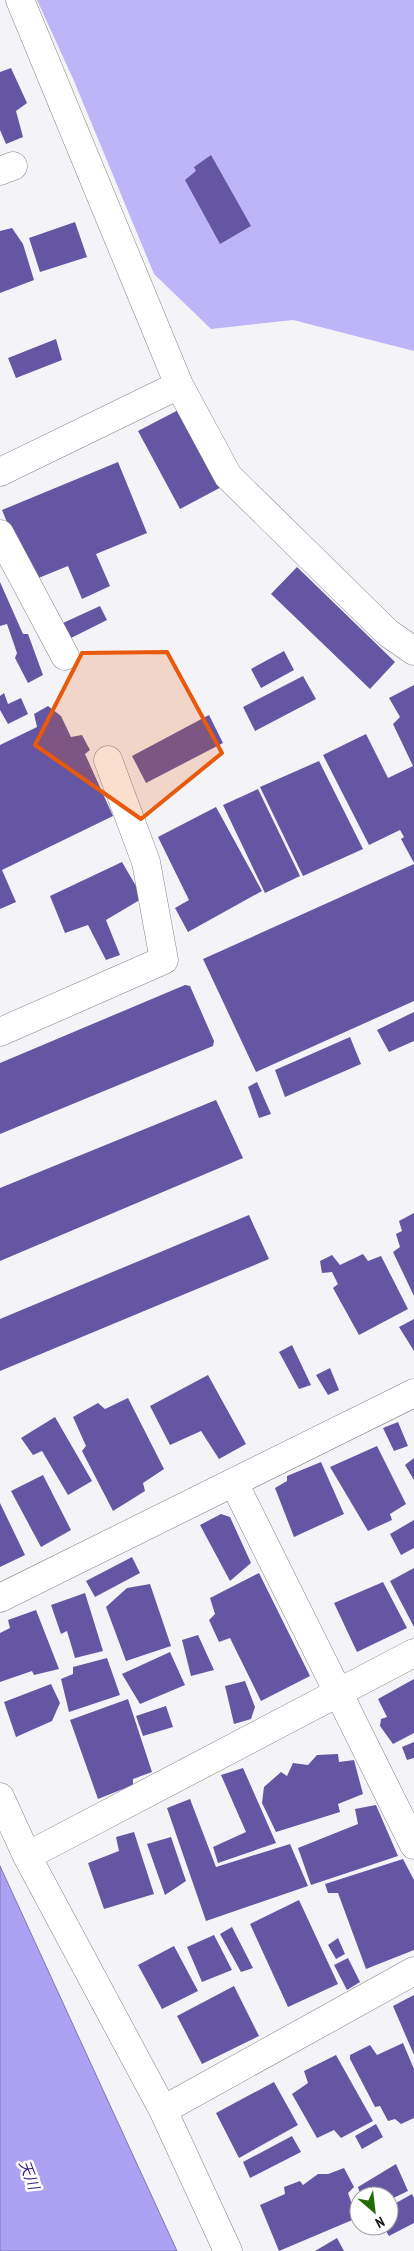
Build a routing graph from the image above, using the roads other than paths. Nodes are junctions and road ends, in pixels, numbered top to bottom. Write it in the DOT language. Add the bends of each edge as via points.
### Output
graph roads {
  1 [pos="20,0"];
  2 [pos="179,385"];
  3 [pos="0,472"];
  4 [pos="0,534"];
  5 [pos="414,651"];
  6 [pos="65,656"];
  7 [pos="108,760"];
  8 [pos="0,1032"];
  9 [pos="414,1393"];
  10 [pos="234,1483"];
  11 [pos="0,1598"];
  12 [pos="414,1653"];
  13 [pos="339,1693"];
  14 [pos="0,1797"];
  15 [pos="414,1845"];
  16 [pos="27,1856"];
  17 [pos="414,1971"];
  18 [pos="163,2110"];
  19 [pos="228,2251"];
  1 -- 2 [label="street" via="73,145"];
  2 -- 3 [label="street"];
  2 -- 5 [label="street" via="228,476 388,633"];
  4 -- 6 [label="street"];
  7 -- 8 [label="street" via="146,862 164,960"];
  9 -- 10 [label="street"];
  10 -- 11 [label="street"];
  10 -- 13 [label="street"];
  12 -- 13 [label="street"];
  13 -- 15 [label="street"];
  13 -- 16 [label="street"];
  14 -- 16 [label="street"];
  16 -- 18 [label="street"];
  17 -- 18 [label="street"];
  18 -- 19 [label="street"];
}
